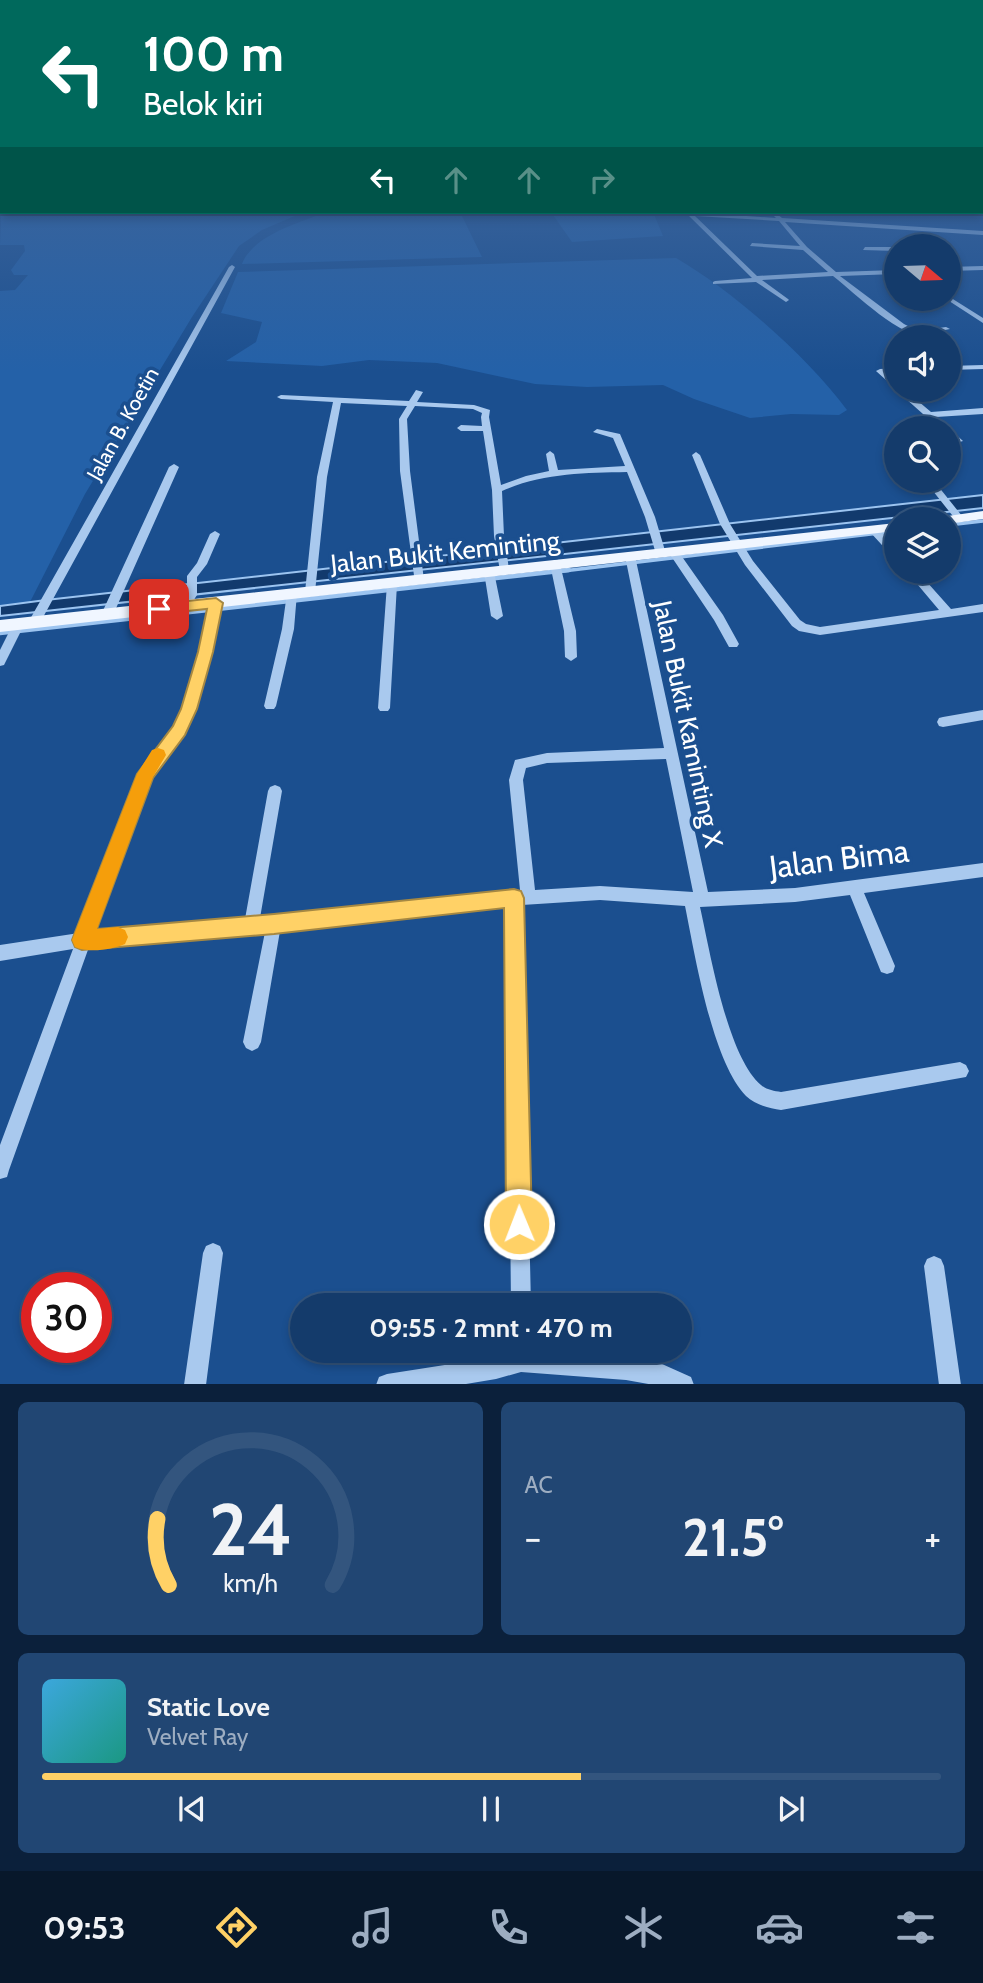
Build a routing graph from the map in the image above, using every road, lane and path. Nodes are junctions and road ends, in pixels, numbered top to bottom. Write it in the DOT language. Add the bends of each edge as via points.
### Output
graph roads {
  1 [pos="718,242"];
  2 [pos="799,242"];
  3 [pos="752,245"];
  4 [pos="805,248"];
  5 [pos="865,249"];
  6 [pos="884,249"];
  7 [pos="232,267"];
  8 [pos="983,268"];
  9 [pos="961,269"];
  10 [pos="884,272"];
  11 [pos="834,274"];
  12 [pos="756,279"];
  13 [pos="715,283"];
  14 [pos="786,300"];
  15 [pos="961,307"];
  16 [pos="983,321"];
  17 [pos="900,325"];
  18 [pos="961,367"];
  19 [pos="983,367"];
  20 [pos="419,392"];
  21 [pos="281,397"];
  22 [pos="337,401"];
  23 [pos="913,402"];
  24 [pos="411,404"];
  25 [pos="983,411"];
  26 [pos="926,415"];
  27 [pos="461,428"];
  28 [pos="487,429"];
  29 [pos="597,432"];
  30 [pos="550,454"];
  31 [pos="696,455"];
  32 [pos="174,467"];
  33 [pos="631,468"];
  34 [pos="554,472"];
  35 [pos="498,490"];
  36 [pos="961,516"];
  37 [pos="983,516"];
  38 [pos="884,529"];
  39 [pos="874,530"];
  40 [pos="215,534"];
  41 [pos="734,541"];
  42 [pos="884,541"];
  43 [pos="664,551"];
  44 [pos="630,556"];
  45 [pos="499,563"];
  46 [pos="555,564"];
  47 [pos="417,570"];
  48 [pos="311,582"];
  49 [pos="391,584"];
  50 [pos="923,584"];
  51 [pos="292,593"];
  52 [pos="190,595"];
  53 [pos="216,603"];
  54 [pos="983,608"];
  55 [pos="108,610"];
  56 [pos="948,613"];
  57 [pos="496,616"];
  58 [pos="31,619"];
  59 [pos="0,626"];
  60 [pos="733,644"];
  61 [pos="571,657"];
  62 [pos="0,662"];
  63 [pos="270,706"];
  64 [pos="384,708"];
  65 [pos="983,715"];
  66 [pos="943,722"];
  67 [pos="670,753"];
  68 [pos="275,790"];
  69 [pos="983,870"];
  70 [pos="853,887"];
  71 [pos="521,898"];
  72 [pos="696,900"];
  73 [pos="274,924"];
  74 [pos="251,926"];
  75 [pos="82,940"];
  76 [pos="0,953"];
  77 [pos="887,966"];
  78 [pos="252,1042"];
  79 [pos="960,1072"];
  80 [pos="0,1170"];
  81 [pos="213,1253"];
  82 [pos="934,1266"];
  83 [pos="520,1293"];
  84 [pos="495,1363"];
  85 [pos="560,1363"];
  86 [pos="577,1366"];
  87 [pos="423,1382"];
  88 [pos="195,1384"];
  89 [pos="387,1384"];
  90 [pos="683,1384"];
  91 [pos="950,1384"];
  1 -- 12 [label="street"];
  2 -- 4 [label="street"];
  3 -- 4 [label="street"];
  4 -- 11 [label="street"];
  5 -- 6 [label="street"];
  7 -- 58 [label="street, Jalan B. Koetin" via="46,600"];
  8 -- 9 [label="street"];
  10 -- 11 [label="street"];
  11 -- 12 [label="street"];
  11 -- 17 [label="street"];
  12 -- 13 [label="street"];
  12 -- 14 [label="street"];
  15 -- 16 [label="street"];
  18 -- 19 [label="street"];
  20 -- 24 [label="street"];
  21 -- 22 [label="street"];
  22 -- 24 [label="street"];
  22 -- 48 [label="street" via="322,477"];
  23 -- 26 [label="street"];
  24 -- 28 [label="street" via="482,408 487,412"];
  24 -- 47 [label="street" via="403,419"];
  25 -- 26 [label="street"];
  27 -- 28 [label="street"];
  28 -- 35 [label="street"];
  29 -- 33 [label="street" via="617,436"];
  30 -- 34 [label="street"];
  31 -- 41 [label="street"];
  32 -- 55 [label="street"];
  33 -- 34 [label="street"];
  33 -- 43 [label="street"];
  34 -- 35 [label="street" via="528,476"];
  35 -- 45 [label="street"];
  36 -- 37 [label="main road"];
  38 -- 39 [label="main road, Jalan Bukit Keminting"];
  39 -- 41 [label="main road, Jalan Bukit Keminting"];
  39 -- 42 [label="street"];
  40 -- 52 [label="street" via="192,576"];
  41 -- 43 [label="main road, Jalan Bukit Keminting"];
  41 -- 56 [label="street" via="803,628 820,631"];
  43 -- 44 [label="main road, Jalan Bukit Keminting"];
  43 -- 60 [label="street" via="715,612"];
  44 -- 46 [label="main road, Jalan Bukit Keminting"];
  44 -- 67 [label="street, Jalan Bukit Kaminting X"];
  45 -- 46 [label="main road, Jalan Bukit Keminting"];
  45 -- 47 [label="main road, Jalan Bukit Keminting"];
  45 -- 57 [label="street"];
  46 -- 61 [label="street"];
  47 -- 49 [label="main road, Jalan Bukit Keminting"];
  48 -- 49 [label="main road, Jalan Bukit Keminting"];
  48 -- 51 [label="main road, Jalan Bukit Keminting"];
  49 -- 64 [label="street"];
  50 -- 56 [label="street"];
  51 -- 53 [label="main road, Jalan Bukit Keminting"];
  51 -- 63 [label="street"];
  52 -- 53 [label="main road, Jalan Bukit Keminting"];
  52 -- 55 [label="main road, Jalan Bukit Keminting"];
  53 -- 75 [label="street" via="189,709 145,774"];
  54 -- 56 [label="street"];
  55 -- 58 [label="main road, Jalan Bukit Keminting"];
  58 -- 59 [label="main road, Jalan Bukit Keminting"];
  58 -- 62 [label="street"];
  65 -- 66 [label="street"];
  67 -- 71 [label="street" via="547,758 520,764 516,780"];
  67 -- 72 [label="street, Jalan Bukit Kaminting X"];
  68 -- 74 [label="street"];
  69 -- 70 [label="street, Jalan Bima"];
  70 -- 72 [label="street, Jalan Bima"];
  70 -- 77 [label="street"];
  71 -- 72 [label="street" via="600,893"];
  71 -- 73 [label="street"];
  71 -- 83 [label="street"];
  72 -- 79 [label="street" via="710,985 731,1054 751,1089 781,1101"];
  73 -- 74 [label="street"];
  73 -- 78 [label="street"];
  74 -- 75 [label="street"];
  75 -- 76 [label="street"];
  75 -- 80 [label="street"];
  81 -- 88 [label="street"];
  82 -- 91 [label="street"];
  84 -- 87 [label="street"];
  85 -- 86 [label="street"];
  86 -- 90 [label="street" via="662,1375"];
  87 -- 89 [label="street"];
}
